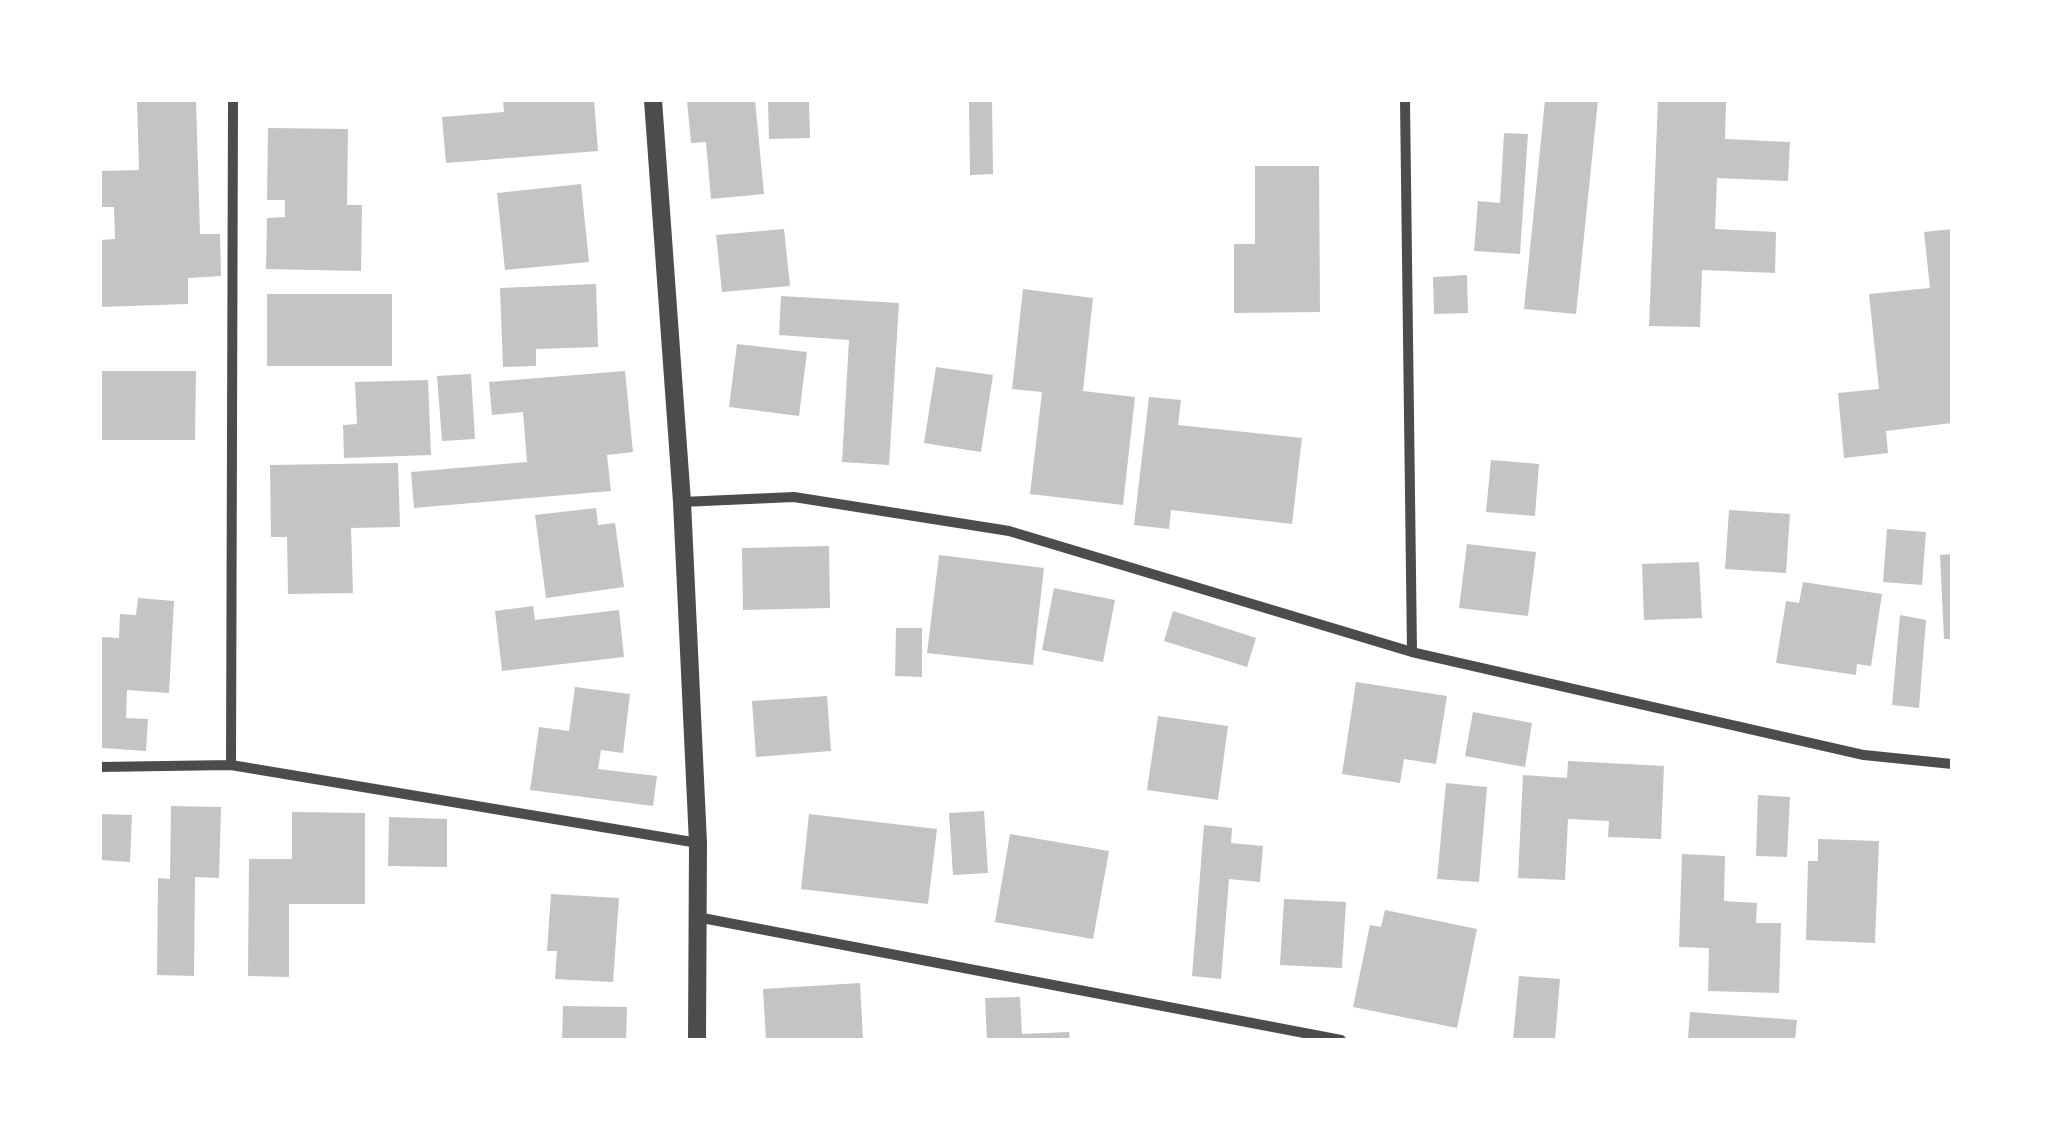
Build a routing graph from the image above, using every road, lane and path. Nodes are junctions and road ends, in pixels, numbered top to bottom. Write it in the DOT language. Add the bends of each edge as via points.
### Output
graph roads {
  1 [pos="234,100"];
  2 [pos="653,100"];
  3 [pos="1406,100"];
  4 [pos="682,502"];
  5 [pos="1412,652"];
  6 [pos="1952,764"];
  7 [pos="231,765"];
  8 [pos="100,767"];
  9 [pos="698,843"];
  10 [pos="697,916"];
  11 [pos="697,1040"];
  12 [pos="1341,1040"];
  1 -- 7 [label="street"];
  2 -- 4 [label="street"];
  3 -- 5 [label="street"];
  4 -- 5 [label="street" via="794,498 1009,532"];
  4 -- 9 [label="street"];
  5 -- 6 [label="street" via="1864,755"];
  7 -- 8 [label="street"];
  7 -- 9 [label="street"];
  9 -- 10 [label="street"];
  10 -- 11 [label="street"];
  10 -- 12 [label="street"];
}
